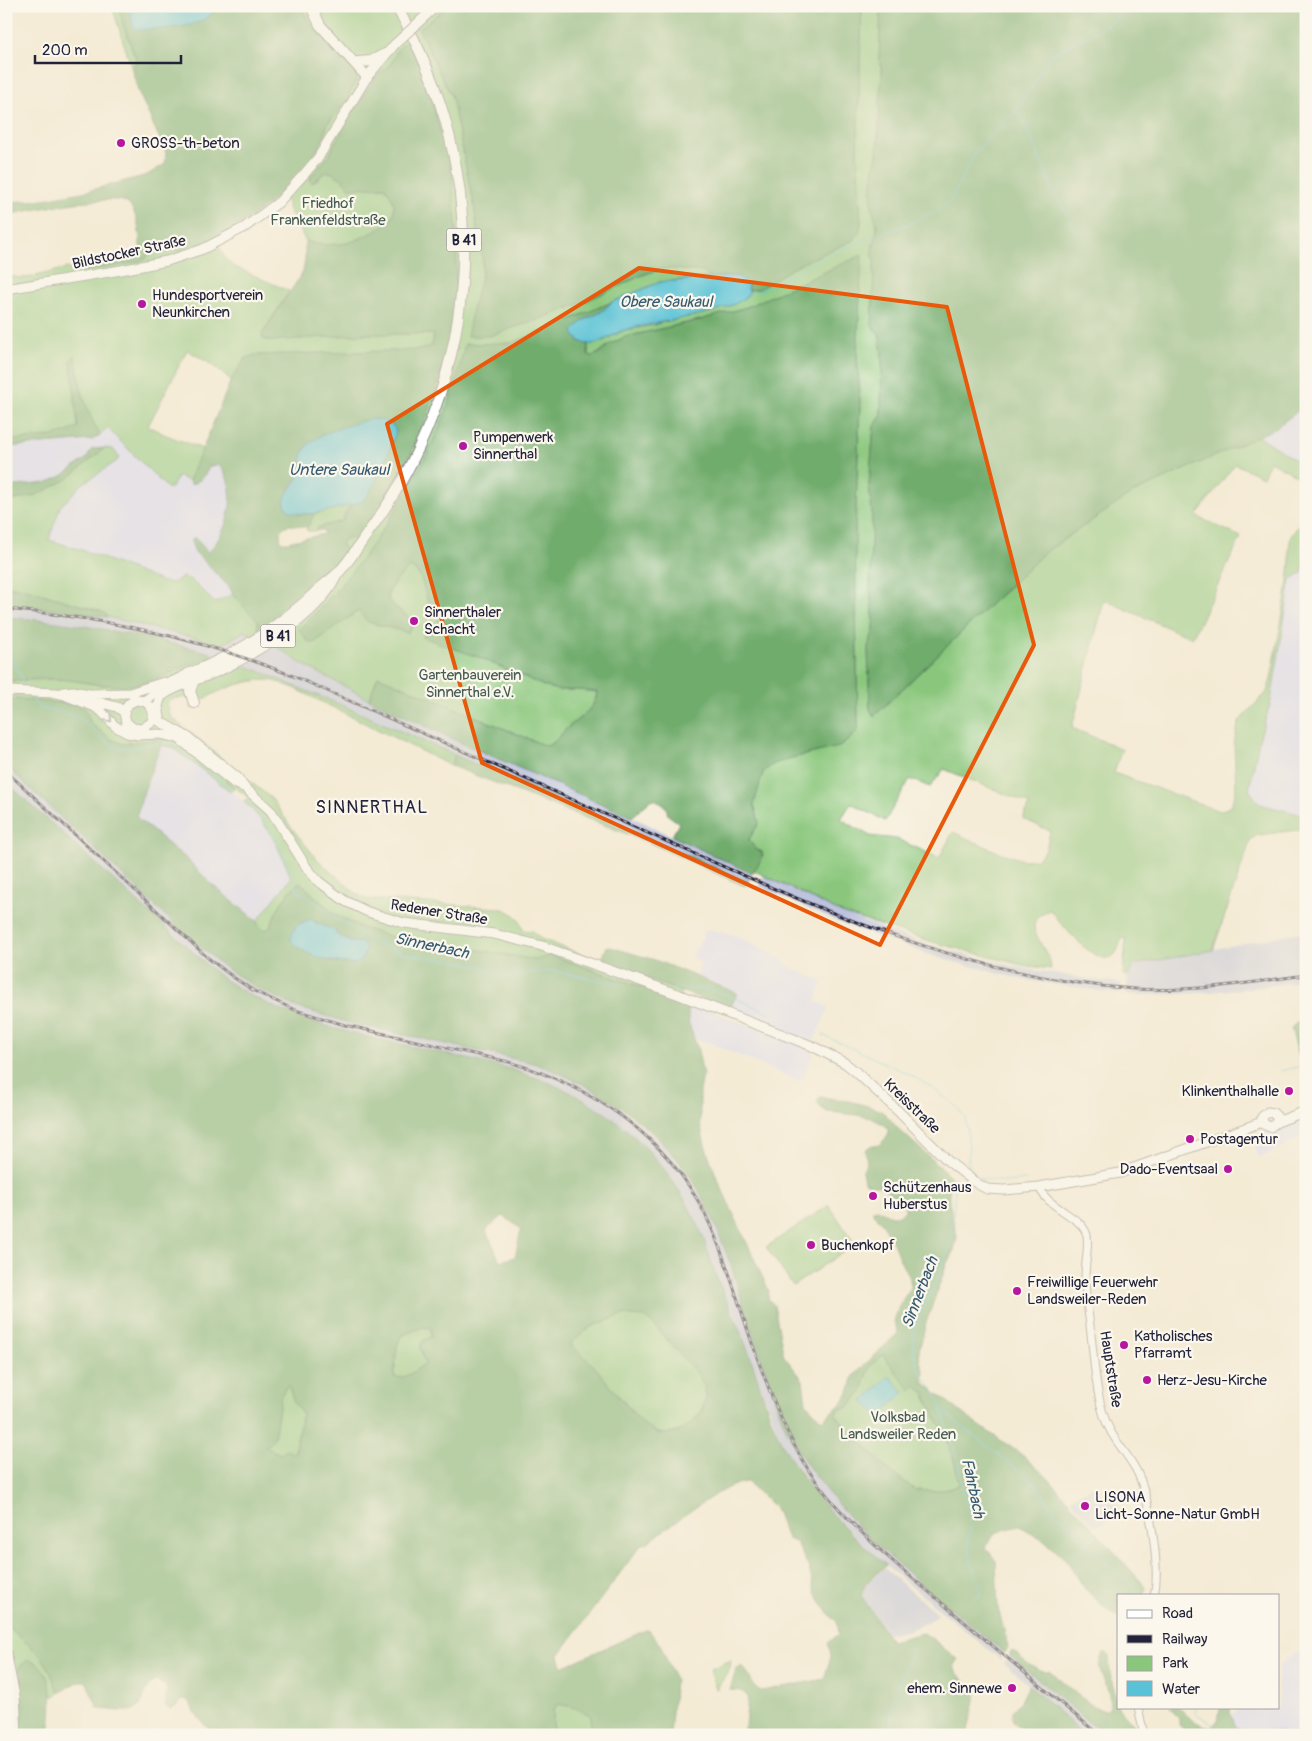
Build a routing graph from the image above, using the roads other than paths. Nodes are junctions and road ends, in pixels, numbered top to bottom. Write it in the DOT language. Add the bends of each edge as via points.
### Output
graph roads {
  1 [pos="311,6"];
  2 [pos="396,6"];
  3 [pos="434,8"];
  4 [pos="384,54"];
  5 [pos="355,61"];
  6 [pos="368,75"];
  7 [pos="6,288"];
  8 [pos="191,677"];
  9 [pos="181,685"];
  10 [pos="6,691"];
  11 [pos="190,691"];
  12 [pos="56,693"];
  13 [pos="92,694"];
  14 [pos="67,696"];
  15 [pos="161,696"];
  16 [pos="144,701"];
  17 [pos="194,704"];
  18 [pos="126,708"];
  19 [pos="152,716"];
  20 [pos="176,730"];
  21 [pos="180,739"];
  22 [pos="244,787"];
  23 [pos="677,994"];
  24 [pos="1306,1110"];
  25 [pos="1277,1119"];
  26 [pos="1264,1124"];
  27 [pos="1039,1187"];
  28 [pos="1154,1594"];
  29 [pos="6,1652"];
  30 [pos="1138,1708"];
  31 [pos="17,1735"];
  32 [pos="1144,1735"];
  1 -- 5 [label="highway" via="320,25"];
  2 -- 8 [label="highway, B 41" via="434,83 448,125 461,194 464,227 461,301 445,379 419,449 388,503 318,602 280,634 238,660"];
  3 -- 4 [label="main road, Bildstocker Straße, bridge"];
  4 -- 5 [label="highway" via="371,61"];
  4 -- 6 [label="main road, Bildstocker Straße"];
  5 -- 6 [label="highway"];
  6 -- 7 [label="main road, Bildstocker Straße" via="318,158 279,202 233,234 203,249 167,261"];
  8 -- 9 [label="highway, B 41"];
  8 -- 11 [label="highway"];
  8 -- 13 [label="main road, B 41" via="130,693"];
  8 -- 16 [label="main road, B 41" via="167,684"];
  9 -- 11 [label="highway"];
  9 -- 15 [label="highway, B 41"];
  10 -- 12 [label="main road, B 41"];
  11 -- 17 [label="highway"];
  12 -- 13 [label="main road, B 41"];
  12 -- 14 [label="main road, B 41"];
  13 -- 18 [label="main road, B 41"];
  14 -- 18 [label="main road, B 41"];
  14 -- 21 [label="main road, one-way" via="93,706 127,733"];
  15 -- 19 [label="main road" via="154,704"];
  15 -- 20 [label="main road" via="159,715"];
  16 -- 18 [label="main road, B 41" via="136,700"];
  16 -- 19 [label="main road" via="150,704"];
  18 -- 19 [label="main road, B 41" via="126,722 133,728 142,729"];
  19 -- 20 [label="main road, Redener Straße"];
  19 -- 21 [label="main road, Redener Straße" via="160,726"];
  20 -- 22 [label="main road, Redener Straße" via="238,778"];
  21 -- 22 [label="main road, Redener Straße" via="234,784"];
  22 -- 23 [label="main road, Redener Straße" via="271,811 318,881 358,908 404,922 494,934 534,944"];
  23 -- 27 [label="main road, Kreisstraße" via="812,1046 845,1063 948,1161 976,1183 995,1190"];
  24 -- 25 [label="main road, Kreisstraße"];
  25 -- 26 [label="main road, Kreisstraße" via="1272,1127"];
  25 -- 26 [label="main road, Kreisstraße" via="1268,1112 1264,1115"];
  26 -- 27 [label="main road, Kreisstraße" via="1143,1168"];
  27 -- 28 [label="street, Hauptstraße" via="1049,1202 1082,1226 1086,1235 1085,1277 1101,1406 1111,1433 1143,1486 1157,1567"];
  29 -- 31 [label="main road"];
  30 -- 32 [label="street"];
}
